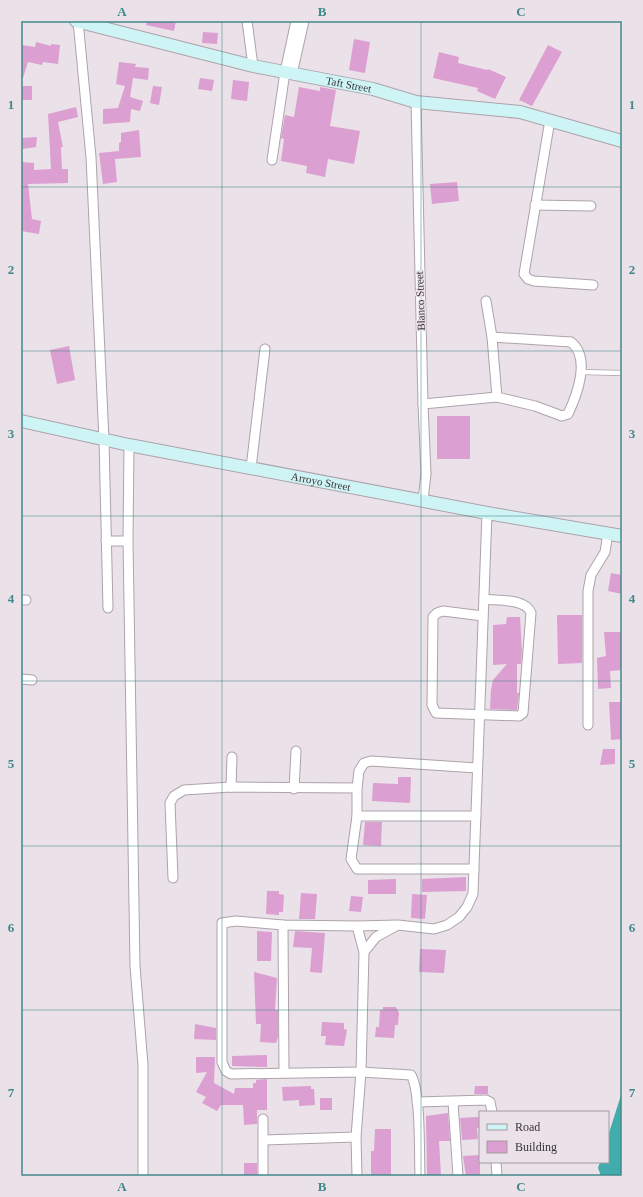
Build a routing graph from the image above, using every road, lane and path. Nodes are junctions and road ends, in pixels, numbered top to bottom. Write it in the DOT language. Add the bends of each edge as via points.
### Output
graph roads {
  1 [pos="77,21"];
  2 [pos="247,21"];
  3 [pos="296,21"];
  4 [pos="304,21"];
  5 [pos="93,23"];
  6 [pos="253,66"];
  7 [pos="289,73"];
  8 [pos="416,102"];
  9 [pos="550,120"];
  10 [pos="622,141"];
  11 [pos="272,160"];
  12 [pos="535,204"];
  13 [pos="591,206"];
  14 [pos="593,285"];
  15 [pos="486,302"];
  16 [pos="492,337"];
  17 [pos="266,349"];
  18 [pos="581,372"];
  19 [pos="622,373"];
  20 [pos="497,397"];
  21 [pos="423,404"];
  22 [pos="21,421"];
  23 [pos="104,440"];
  24 [pos="129,445"];
  25 [pos="251,468"];
  26 [pos="423,500"];
  27 [pos="487,513"];
  28 [pos="608,533"];
  29 [pos="622,536"];
  30 [pos="106,541"];
  31 [pos="128,541"];
  32 [pos="484,599"];
  33 [pos="108,608"];
  34 [pos="483,616"];
  35 [pos="21,679"];
  36 [pos="32,680"];
  37 [pos="480,714"];
  38 [pos="588,725"];
  39 [pos="296,751"];
  40 [pos="232,757"];
  41 [pos="478,768"];
  42 [pos="231,788"];
  43 [pos="357,788"];
  44 [pos="294,789"];
  45 [pos="357,816"];
  46 [pos="476,816"];
  47 [pos="474,869"];
  48 [pos="173,878"];
  49 [pos="398,924"];
  50 [pos="283,925"];
  51 [pos="357,926"];
  52 [pos="364,952"];
  53 [pos="284,1072"];
  54 [pos="361,1072"];
  55 [pos="417,1102"];
  56 [pos="453,1102"];
  57 [pos="492,1111"];
  58 [pos="263,1119"];
  59 [pos="356,1137"];
  60 [pos="264,1140"];
  61 [pos="496,1163"];
  62 [pos="143,1176"];
  63 [pos="263,1176"];
  64 [pos="357,1176"];
  65 [pos="420,1176"];
  66 [pos="458,1176"];
  67 [pos="496,1176"];
  1 -- 5 [label="street, Taft Street"];
  1 -- 23 [label="street" via="91,157"];
  2 -- 6 [label="street"];
  3 -- 7 [label="street"];
  4 -- 7 [label="street"];
  5 -- 6 [label="street, Taft Street"];
  6 -- 7 [label="street, Taft Street"];
  7 -- 8 [label="street, Taft Street" via="373,90"];
  7 -- 11 [label="street"];
  8 -- 9 [label="street, Taft Street" via="520,112"];
  8 -- 21 [label="street, Blanco Street"];
  9 -- 10 [label="street, Taft Street"];
  9 -- 12 [label="street"];
  12 -- 13 [label="street"];
  12 -- 14 [label="street" via="524,274 534,281"];
  15 -- 16 [label="street"];
  16 -- 18 [label="street" via="571,342 580,354"];
  16 -- 20 [label="street"];
  17 -- 25 [label="street"];
  18 -- 19 [label="lane"];
  18 -- 20 [label="street" via="570,410 562,416 535,406"];
  20 -- 21 [label="street"];
  21 -- 26 [label="street, Blanco Street" via="426,474"];
  22 -- 23 [label="street, Arroyo Street"];
  23 -- 24 [label="street, Arroyo Street"];
  23 -- 30 [label="street"];
  24 -- 25 [label="street, Arroyo Street"];
  24 -- 31 [label="street"];
  25 -- 26 [label="street, Arroyo Street"];
  26 -- 27 [label="street, Arroyo Street"];
  27 -- 28 [label="street, Arroyo Street"];
  27 -- 32 [label="street"];
  28 -- 29 [label="street, Arroyo Street"];
  28 -- 38 [label="street" via="605,552 591,575 588,591"];
  30 -- 31 [label="street"];
  30 -- 33 [label="street"];
  31 -- 62 [label="street" via="135,966 143,1065"];
  32 -- 34 [label="street"];
  32 -- 37 [label="street" via="523,604 531,613 523,714"];
  34 -- 37 [label="street"];
  34 -- 37 [label="street" via="443,611 433,617 433,710 436,713"];
  35 -- 36 [label="street"];
  37 -- 41 [label="street"];
  39 -- 44 [label="street"];
  40 -- 42 [label="street"];
  41 -- 43 [label="street" via="371,761 364,763"];
  41 -- 46 [label="street"];
  42 -- 44 [label="street"];
  42 -- 48 [label="street" via="184,790 174,796 170,803"];
  43 -- 44 [label="street"];
  43 -- 45 [label="street"];
  45 -- 46 [label="street"];
  45 -- 47 [label="street" via="350,859 357,869"];
  46 -- 47 [label="street"];
  47 -- 49 [label="street" via="473,894 467,907 447,926 434,929"];
  49 -- 51 [label="street"];
  49 -- 52 [label="street" via="376,937"];
  50 -- 51 [label="street"];
  50 -- 53 [label="street"];
  50 -- 53 [label="street" via="236,921 222,923 222,1062 226,1071 231,1074"];
  51 -- 52 [label="street"];
  52 -- 54 [label="street"];
  53 -- 54 [label="street"];
  54 -- 55 [label="street" via="411,1075"];
  54 -- 59 [label="street"];
  55 -- 56 [label="street"];
  55 -- 65 [label="street"];
  56 -- 57 [label="street" via="486,1100 490,1102"];
  56 -- 66 [label="street"];
  58 -- 60 [label="street"];
  59 -- 60 [label="street"];
  59 -- 64 [label="street"];
  60 -- 63 [label="street"];
  61 -- 67 [label="street"];
}
